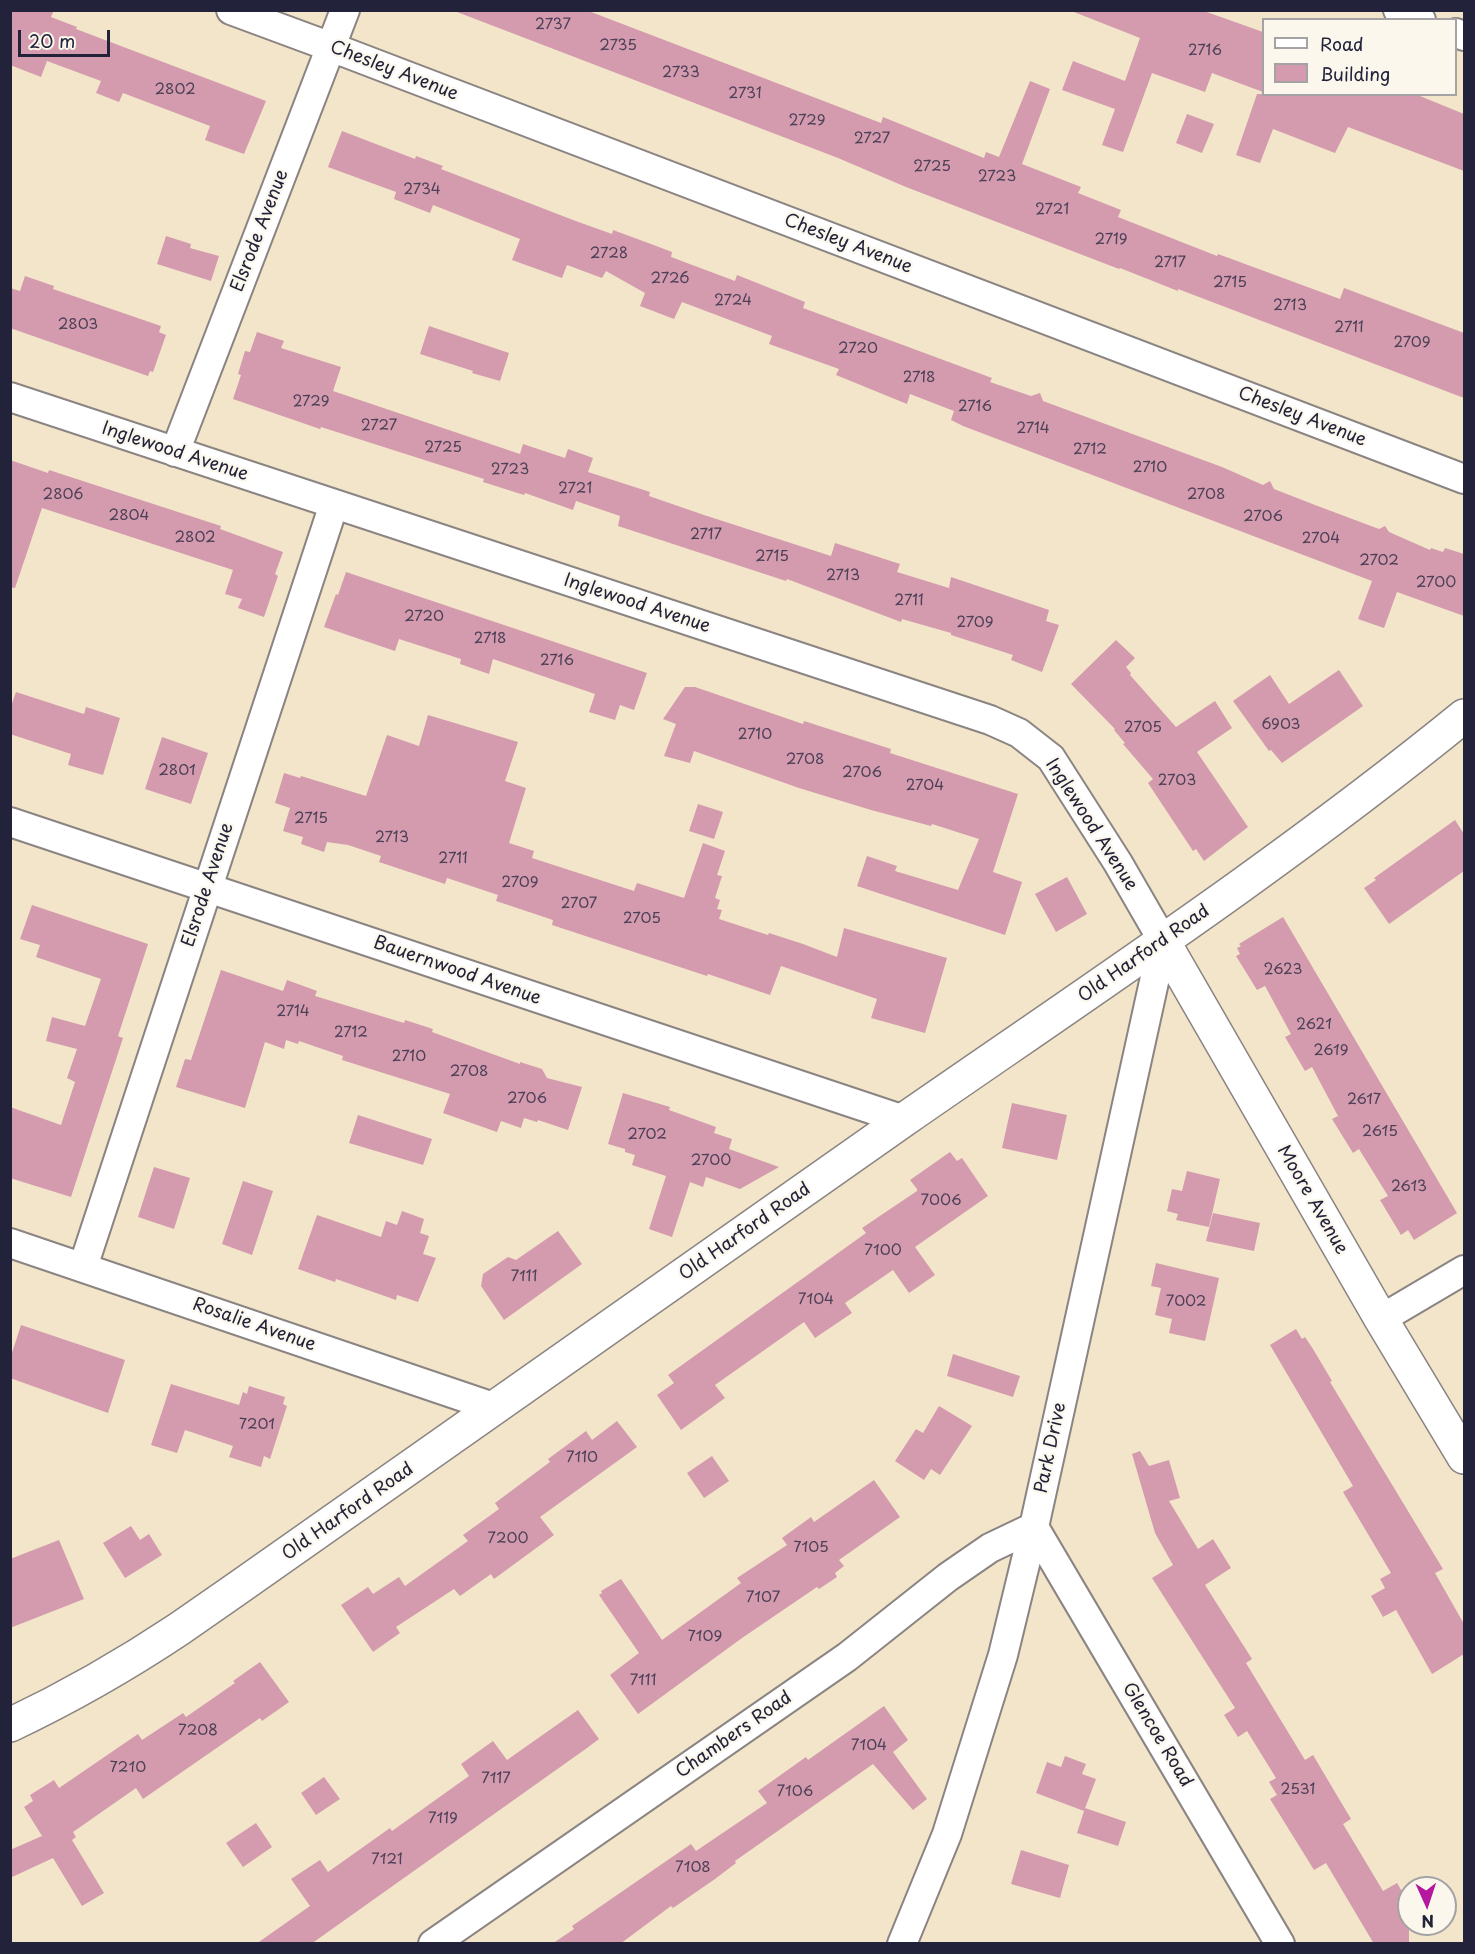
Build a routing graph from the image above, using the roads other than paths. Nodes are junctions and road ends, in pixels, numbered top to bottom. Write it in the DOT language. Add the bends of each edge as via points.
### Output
graph roads {
  1 [pos="231,10"];
  2 [pos="345,10"];
  3 [pos="1398,10"];
  4 [pos="1416,18"];
  5 [pos="331,46"];
  6 [pos="10,398"];
  7 [pos="175,452"];
  8 [pos="1464,479"];
  9 [pos="334,504"];
  10 [pos="1464,716"];
  11 [pos="10,822"];
  12 [pos="207,887"];
  13 [pos="1163,941"];
  14 [pos="904,1120"];
  15 [pos="10,1243"];
  16 [pos="83,1267"];
  17 [pos="1464,1270"];
  18 [pos="1381,1319"];
  19 [pos="496,1408"];
  20 [pos="1464,1457"];
  21 [pos="1034,1527"];
  22 [pos="10,1725"];
  23 [pos="433,1944"];
  24 [pos="903,1944"];
  25 [pos="1280,1944"];
  1 -- 5 [label="street, Chesley Avenue"];
  2 -- 5 [label="street, Elsrode Avenue"];
  3 -- 4 [label="street"];
  5 -- 7 [label="street, Elsrode Avenue"];
  5 -- 8 [label="street, Chesley Avenue"];
  6 -- 7 [label="street, Inglewood Avenue"];
  7 -- 9 [label="street, Inglewood Avenue"];
  9 -- 12 [label="street, Elsrode Avenue"];
  9 -- 13 [label="street, Inglewood Avenue" via="990,720 1019,733 1051,758"];
  10 -- 13 [label="street, Old Harford Road" via="1325,826"];
  11 -- 12 [label="street, Bauernwood Avenue"];
  12 -- 14 [label="street, Bauernwood Avenue"];
  12 -- 16 [label="street, Elsrode Avenue"];
  13 -- 14 [label="street, Old Harford Road"];
  13 -- 18 [label="street, Moore Avenue"];
  13 -- 21 [label="street, Park Drive"];
  14 -- 19 [label="street, Old Harford Road"];
  15 -- 16 [label="street, Rosalie Avenue"];
  16 -- 19 [label="street, Rosalie Avenue"];
  17 -- 18 [label="street"];
  18 -- 20 [label="street, Moore Avenue"];
  19 -- 22 [label="street, Old Harford Road" via="146,1652"];
  21 -- 23 [label="street, Chambers Road" via="990,1548 948,1577 848,1657"];
  21 -- 24 [label="street, Park Drive" via="980,1733 947,1834"];
  21 -- 25 [label="street, Glencoe Road"];
}
